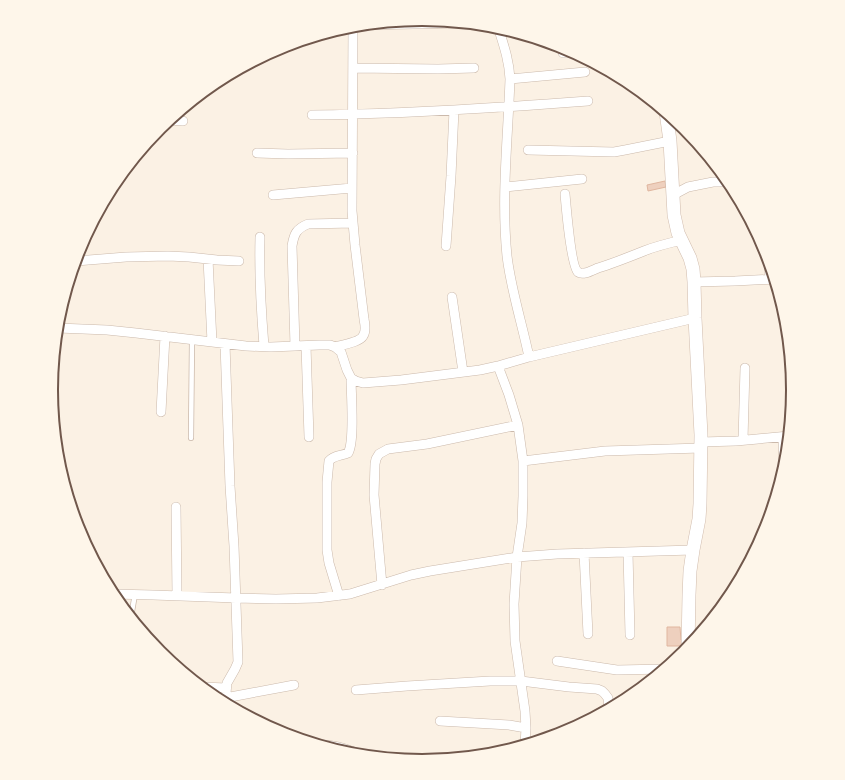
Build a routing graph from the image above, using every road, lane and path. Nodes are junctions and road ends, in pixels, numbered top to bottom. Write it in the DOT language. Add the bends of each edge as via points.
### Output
graph roads {
  1 [pos="353,33"];
  2 [pos="501,34"];
  3 [pos="353,68"];
  4 [pos="474,68"];
  5 [pos="585,72"];
  6 [pos="510,79"];
  7 [pos="588,101"];
  8 [pos="509,107"];
  9 [pos="454,110"];
  10 [pos="312,115"];
  11 [pos="353,115"];
  12 [pos="667,120"];
  13 [pos="177,121"];
  14 [pos="183,121"];
  15 [pos="670,141"];
  16 [pos="528,150"];
  17 [pos="257,153"];
  18 [pos="352,153"];
  19 [pos="582,179"];
  20 [pos="721,182"];
  21 [pos="506,187"];
  22 [pos="352,188"];
  23 [pos="273,194"];
  24 [pos="565,194"];
  25 [pos="673,195"];
  26 [pos="353,223"];
  27 [pos="260,237"];
  28 [pos="682,240"];
  29 [pos="446,246"];
  30 [pos="208,259"];
  31 [pos="83,260"];
  32 [pos="239,261"];
  33 [pos="769,279"];
  34 [pos="694,282"];
  35 [pos="452,298"];
  36 [pos="695,318"];
  37 [pos="64,328"];
  38 [pos="165,336"];
  39 [pos="192,340"];
  40 [pos="212,342"];
  41 [pos="225,344"];
  42 [pos="264,346"];
  43 [pos="296,346"];
  44 [pos="306,346"];
  45 [pos="336,347"];
  46 [pos="530,357"];
  47 [pos="498,366"];
  48 [pos="745,368"];
  49 [pos="462,372"];
  50 [pos="350,378"];
  51 [pos="161,412"];
  52 [pos="518,425"];
  53 [pos="309,436"];
  54 [pos="783,437"];
  55 [pos="191,438"];
  56 [pos="743,440"];
  57 [pos="701,445"];
  58 [pos="523,461"];
  59 [pos="176,508"];
  60 [pos="692,550"];
  61 [pos="628,552"];
  62 [pos="584,553"];
  63 [pos="517,557"];
  64 [pos="382,584"];
  65 [pos="121,594"];
  66 [pos="134,594"];
  67 [pos="177,596"];
  68 [pos="339,596"];
  69 [pos="236,598"];
  70 [pos="132,609"];
  71 [pos="588,634"];
  72 [pos="630,635"];
  73 [pos="688,638"];
  74 [pos="557,661"];
  75 [pos="658,668"];
  76 [pos="520,680"];
  77 [pos="294,685"];
  78 [pos="356,690"];
  79 [pos="226,696"];
  80 [pos="608,702"];
  81 [pos="440,721"];
  82 [pos="526,728"];
  83 [pos="525,739"];
  1 -- 3 [label="street"];
  2 -- 6 [label="street" via="507,52"];
  3 -- 4 [label="street"];
  3 -- 11 [label="street"];
  5 -- 6 [label="street"];
  6 -- 8 [label="street"];
  7 -- 8 [label="street"];
  8 -- 9 [label="street"];
  8 -- 21 [label="street"];
  9 -- 11 [label="street"];
  9 -- 29 [label="street"];
  10 -- 11 [label="street"];
  11 -- 18 [label="street"];
  12 -- 15 [label="street"];
  13 -- 14 [label="street"];
  15 -- 16 [label="street" via="614,152"];
  15 -- 25 [label="street"];
  17 -- 18 [label="street"];
  18 -- 22 [label="street"];
  19 -- 21 [label="street"];
  20 -- 25 [label="street" via="688,187"];
  21 -- 46 [label="street" via="505,232 509,270"];
  22 -- 23 [label="street"];
  22 -- 26 [label="street"];
  24 -- 28 [label="street" via="573,256 579,273"];
  25 -- 28 [label="street" via="674,216"];
  26 -- 43 [label="street" via="308,224 295,233 292,246"];
  26 -- 45 [label="street" via="365,330 360,340"];
  27 -- 42 [label="street"];
  28 -- 34 [label="street" via="690,258"];
  30 -- 31 [label="street" via="119,257"];
  30 -- 32 [label="street"];
  30 -- 40 [label="street"];
  33 -- 34 [label="street"];
  34 -- 36 [label="street"];
  35 -- 49 [label="street"];
  36 -- 46 [label="street"];
  36 -- 57 [label="street"];
  37 -- 38 [label="street"];
  38 -- 39 [label="street"];
  38 -- 51 [label="street"];
  39 -- 40 [label="street"];
  39 -- 55 [label="lane"];
  40 -- 41 [label="street"];
  41 -- 42 [label="street"];
  41 -- 69 [label="street"];
  42 -- 43 [label="street"];
  43 -- 44 [label="street"];
  44 -- 45 [label="street"];
  44 -- 53 [label="street"];
  45 -- 50 [label="street" via="341,352"];
  46 -- 47 [label="street"];
  47 -- 49 [label="street"];
  47 -- 52 [label="street"];
  48 -- 56 [label="street"];
  49 -- 50 [label="street" via="363,383"];
  50 -- 68 [label="street" via="350,450 331,459 327,482 327,550"];
  52 -- 58 [label="street"];
  52 -- 64 [label="street" via="427,444 388,449 379,454 375,464 374,495"];
  54 -- 56 [label="street"];
  56 -- 57 [label="street"];
  57 -- 58 [label="street" via="605,451"];
  57 -- 60 [label="street" via="700,504"];
  58 -- 63 [label="street" via="522,523"];
  59 -- 67 [label="street"];
  60 -- 61 [label="street"];
  60 -- 73 [label="street"];
  61 -- 62 [label="street"];
  61 -- 72 [label="street"];
  62 -- 63 [label="street"];
  62 -- 71 [label="street"];
  63 -- 64 [label="street" via="430,571"];
  63 -- 76 [label="street" via="514,615"];
  64 -- 68 [label="street"];
  65 -- 66 [label="street"];
  66 -- 67 [label="street"];
  66 -- 70 [label="lane"];
  67 -- 69 [label="street"];
  68 -- 69 [label="street"];
  69 -- 79 [label="street" via="238,662 227,683"];
  74 -- 75 [label="street" via="617,670"];
  76 -- 78 [label="street"];
  76 -- 80 [label="street" via="597,689 605,694"];
  76 -- 82 [label="street"];
  77 -- 79 [label="street"];
  81 -- 82 [label="street"];
  82 -- 83 [label="street"];
}
